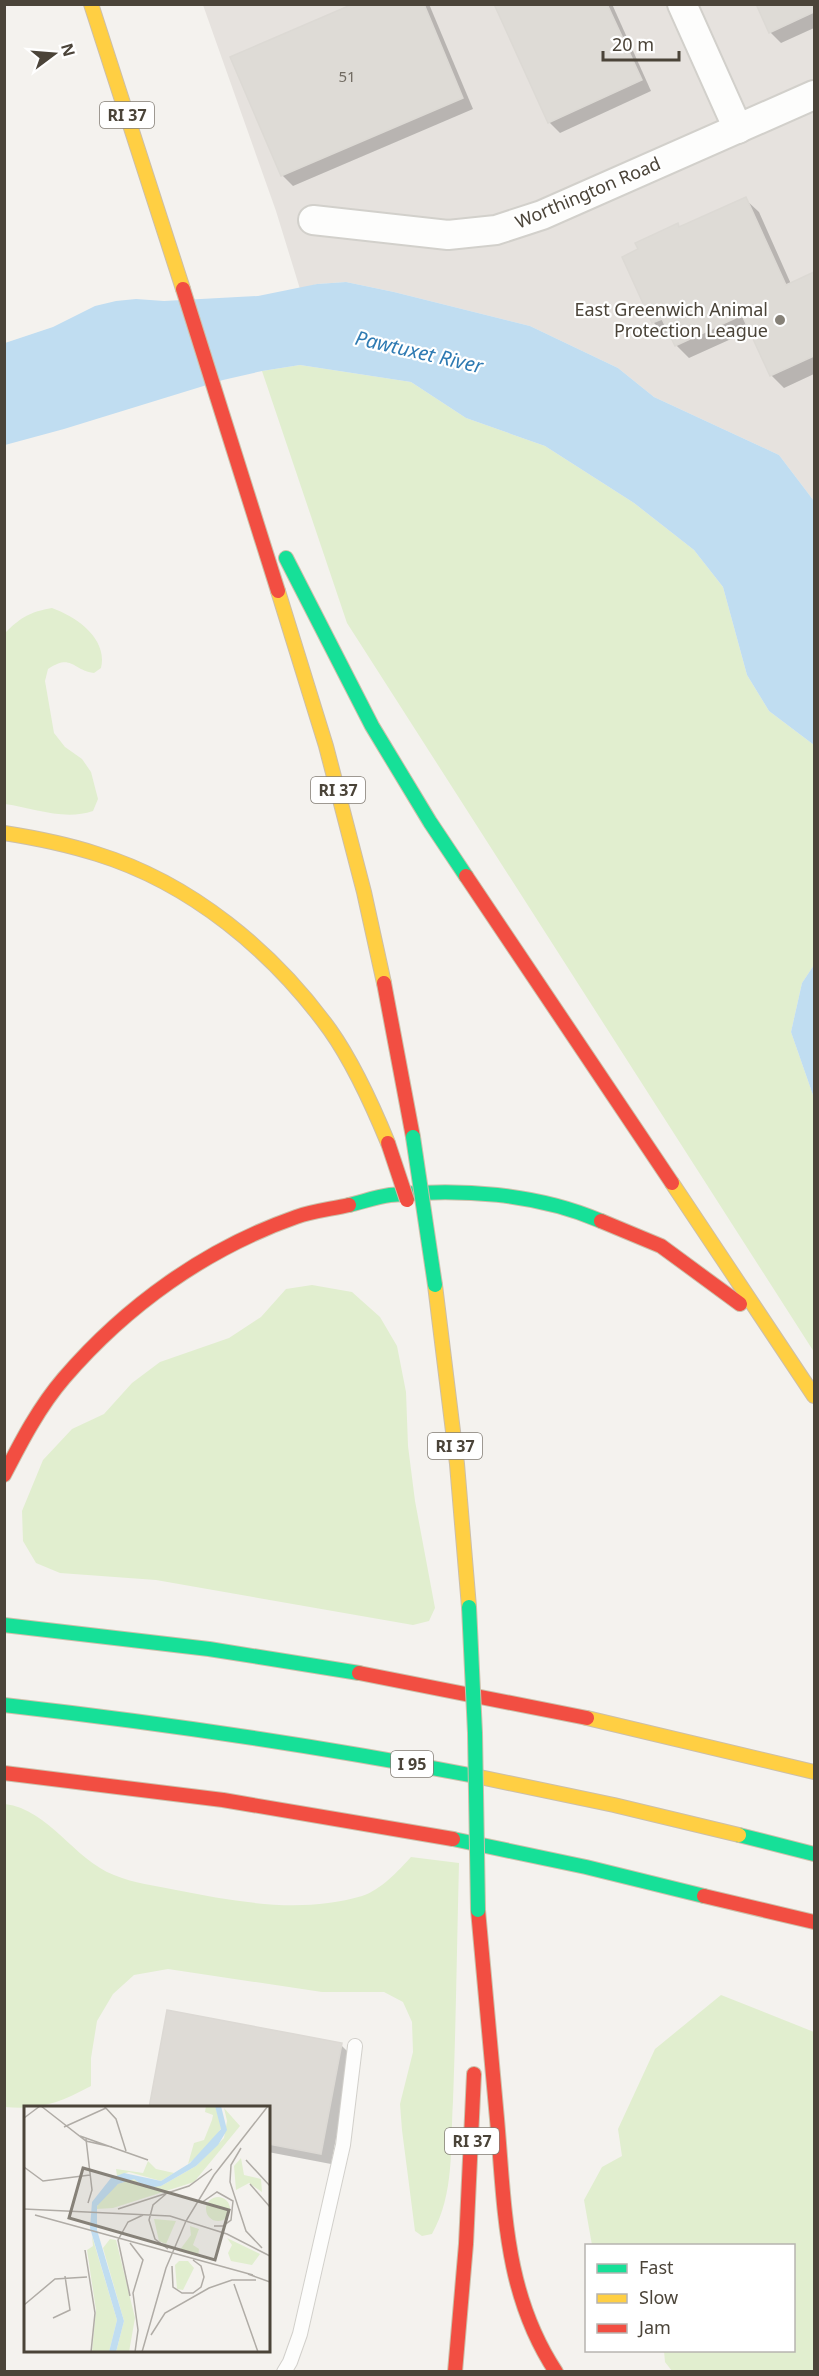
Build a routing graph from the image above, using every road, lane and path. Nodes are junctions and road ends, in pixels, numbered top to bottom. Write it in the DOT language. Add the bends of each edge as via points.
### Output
graph roads {
  1 [pos="91,4"];
  2 [pos="682,4"];
  3 [pos="814,95"];
  4 [pos="738,129"];
  5 [pos="313,220"];
  6 [pos="235,451"];
  7 [pos="4,833"];
  8 [pos="435,1285"];
  9 [pos="789,1358"];
  10 [pos="814,1396"];
  11 [pos="4,1475"];
  12 [pos="4,1625"];
  13 [pos="4,1705"];
  14 [pos="814,1772"];
  15 [pos="4,1773"];
  16 [pos="814,1854"];
  17 [pos="478,1910"];
  18 [pos="814,1923"];
  19 [pos="476,2039"];
  20 [pos="355,2046"];
  21 [pos="475,2062"];
  22 [pos="284,2372"];
  23 [pos="455,2372"];
  24 [pos="556,2372"];
  1 -- 6 [label="highway, RI 37"];
  2 -- 4 [label="street"];
  3 -- 4 [label="street, Worthington Road"];
  4 -- 5 [label="street, Worthington Road" via="542,215 496,230 448,235"];
  6 -- 8 [label="highway, RI 37, bridge" via="348,826 386,991"];
  6 -- 9 [label="highway" via="367,716 430,822"];
  7 -- 8 [label="highway, bridge" via="60,843 130,867 197,901 240,932 297,988 330,1030 357,1075 388,1143"];
  8 -- 17 [label="highway, RI 37, bridge" via="457,1464 469,1607"];
  9 -- 10 [label="highway"];
  9 -- 11 [label="highway" via="713,1280 655,1241 612,1222 565,1206 513,1195 433,1191 389,1194 331,1205 272,1225 216,1251 163,1285 119,1321 69,1372"];
  12 -- 14 [label="highway" via="170,1644 383,1678 622,1725"];
  13 -- 16 [label="highway, I 95" via="280,1741 462,1773 644,1810"];
  15 -- 18 [label="highway" via="183,1795 414,1833 585,1867"];
  17 -- 19 [label="highway, RI 37"];
  17 -- 24 [label="highway" via="508,2253 529,2327"];
  20 -- 22 [label="lane" via="343,2145 300,2334"];
  21 -- 23 [label="highway, RI 37"];
}
